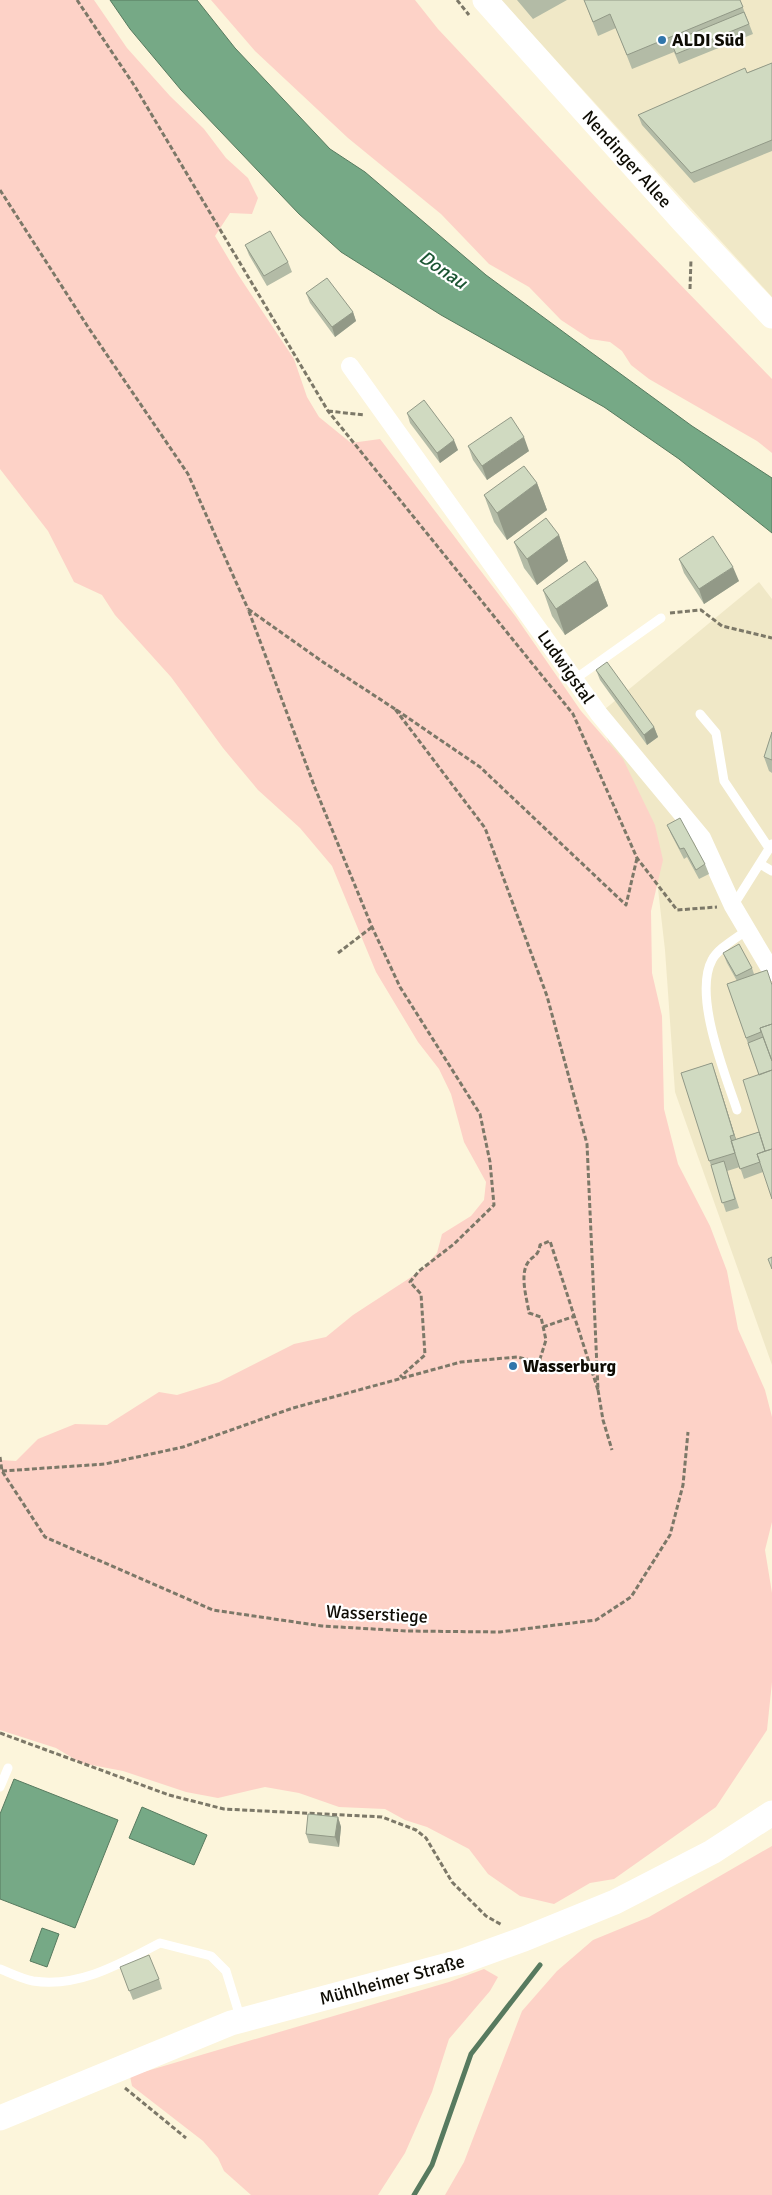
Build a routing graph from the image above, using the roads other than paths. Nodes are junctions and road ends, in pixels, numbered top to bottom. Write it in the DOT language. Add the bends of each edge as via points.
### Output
graph roads {
  1 [pos="485,0"];
  2 [pos="772,316"];
  3 [pos="350,366"];
  4 [pos="661,618"];
  5 [pos="575,679"];
  6 [pos="700,714"];
  7 [pos="771,846"];
  8 [pos="760,864"];
  9 [pos="772,871"];
  10 [pos="733,906"];
  11 [pos="747,930"];
  12 [pos="772,972"];
  13 [pos="737,1110"];
  14 [pos="8,1768"];
  15 [pos="0,1787"];
  16 [pos="772,1813"];
  17 [pos="0,1970"];
  18 [pos="241,2020"];
  19 [pos="0,2118"];
  1 -- 2 [label="main road, Nendinger Allee"];
  3 -- 5 [label="street, Ludwigstal"];
  4 -- 5 [label="lane"];
  5 -- 10 [label="street, Ludwigstal" via="599,714 702,838"];
  6 -- 7 [label="lane" via="716,733 724,781"];
  7 -- 8 [label="lane"];
  8 -- 9 [label="lane"];
  8 -- 10 [label="lane"];
  10 -- 11 [label="street, Ludwigstal"];
  11 -- 12 [label="street, Ludwigstal"];
  11 -- 13 [label="lane" via="712,959 707,982 708,1011"];
  14 -- 15 [label="lane"];
  16 -- 18 [label="main road, Mühlheimer Straße" via="712,1852 615,1902 463,1962"];
  17 -- 18 [label="lane" via="32,1981 67,1982 112,1968 160,1943 211,1956 226,1971"];
  18 -- 19 [label="main road, Mühlheimer Straße"];
}
